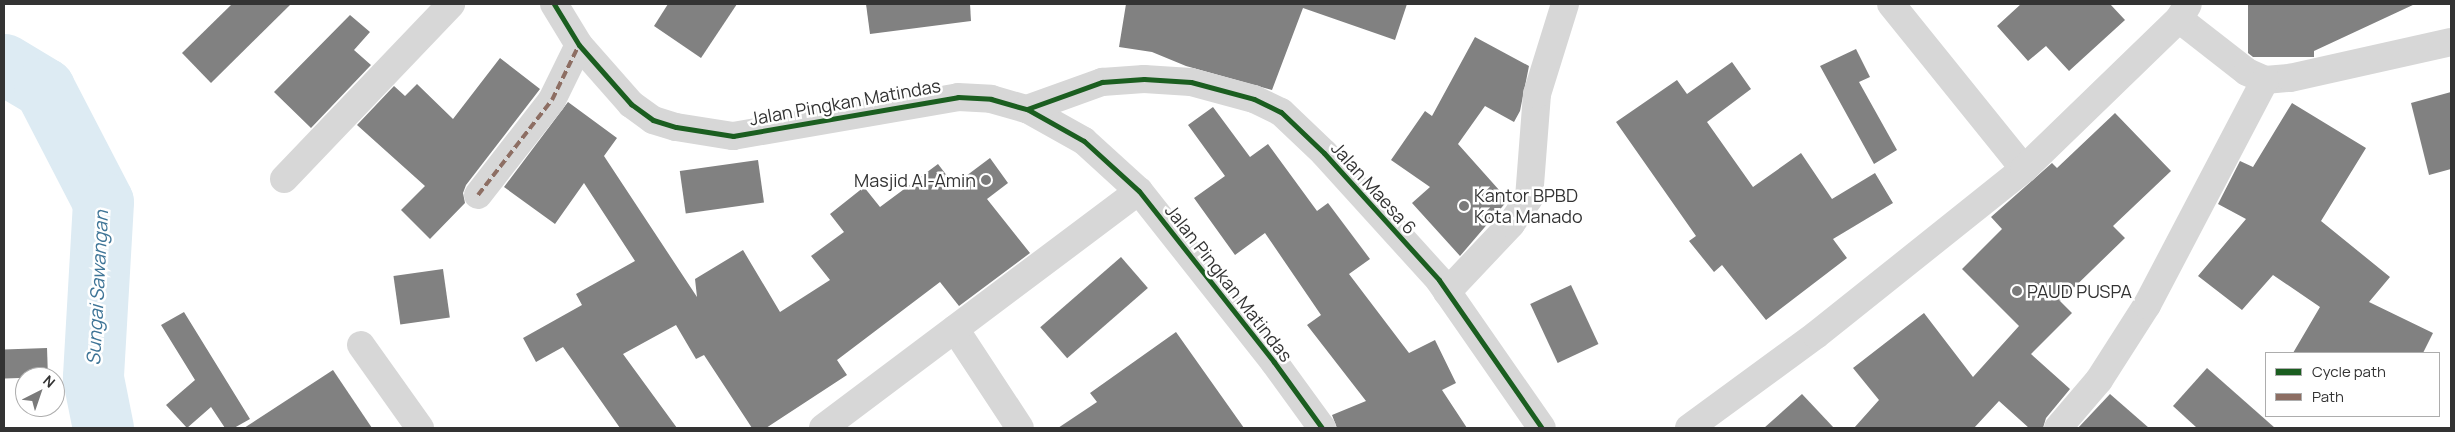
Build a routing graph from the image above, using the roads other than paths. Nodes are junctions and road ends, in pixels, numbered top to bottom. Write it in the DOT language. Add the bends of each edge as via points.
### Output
graph roads {
  1 [pos="451,4"];
  2 [pos="554,4"];
  3 [pos="1565,4"];
  4 [pos="1891,4"];
  5 [pos="2183,12"];
  6 [pos="2451,42"];
  7 [pos="580,45"];
  8 [pos="2265,80"];
  9 [pos="1028,109"];
  10 [pos="2024,169"];
  11 [pos="284,178"];
  12 [pos="1139,191"];
  13 [pos="478,195"];
  14 [pos="1447,292"];
  15 [pos="955,329"];
  16 [pos="361,345"];
  17 [pos="420,428"];
  18 [pos="823,428"];
  19 [pos="1020,428"];
  20 [pos="1322,428"];
  21 [pos="1542,428"];
  22 [pos="1689,428"];
  23 [pos="2058,428"];
  1 -- 11 [label="street"];
  2 -- 7 [label="street, Jalan Pingkan Matindas"];
  3 -- 14 [label="street" via="1537,94 1529,198 1511,224"];
  4 -- 10 [label="street"];
  5 -- 8 [label="street" via="2248,72"];
  5 -- 10 [label="street"];
  6 -- 8 [label="street" via="2290,78"];
  7 -- 9 [label="street, Jalan Pingkan Matindas" via="631,104 653,120 706,133 733,136 958,97 991,99"];
  7 -- 13 [label="street" via="552,100"];
  8 -- 23 [label="street" via="2147,305 2099,380"];
  9 -- 12 [label="street, Jalan Pingkan Matindas" via="1084,141"];
  9 -- 14 [label="street, Jalan Maesa 6" via="1102,82 1144,79 1191,82 1254,99 1281,112 1324,153"];
  10 -- 22 [label="street" via="1816,335"];
  12 -- 15 [label="street"];
  12 -- 20 [label="street, Jalan Pingkan Matindas"];
  14 -- 21 [label="street, Jalan Maesa 6"];
  15 -- 18 [label="street"];
  15 -- 19 [label="street"];
  16 -- 17 [label="street"];
}
